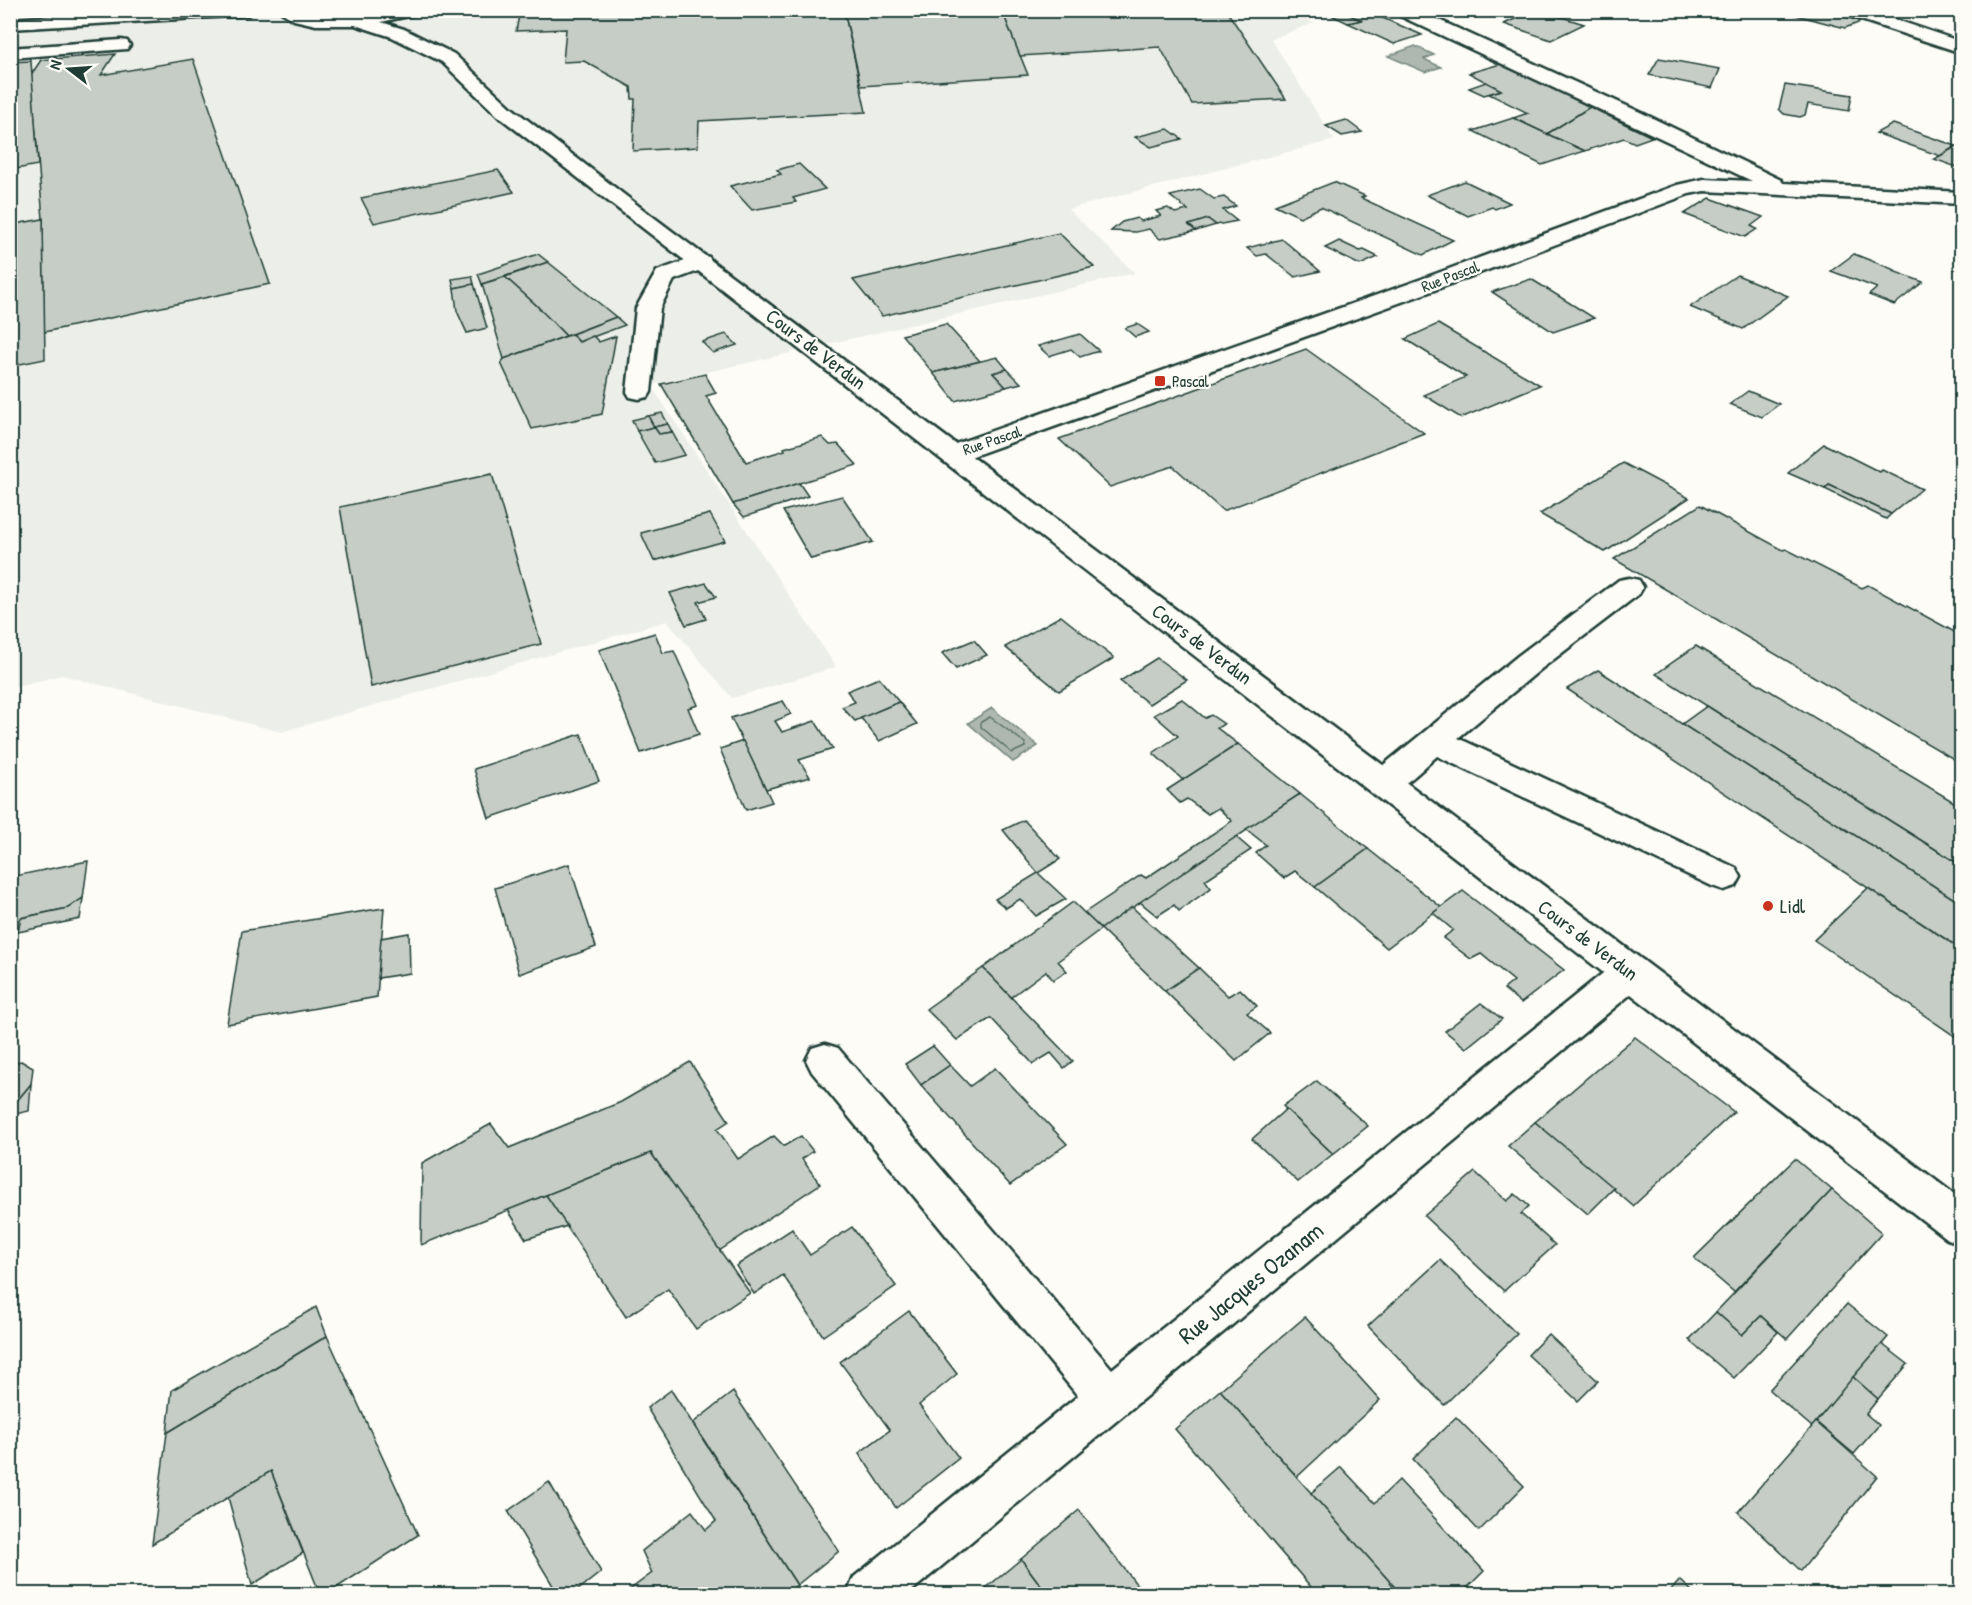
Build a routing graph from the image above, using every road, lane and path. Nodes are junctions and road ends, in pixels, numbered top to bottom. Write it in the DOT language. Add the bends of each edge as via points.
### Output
graph roads {
  1 [pos="28,10"];
  2 [pos="248,10"];
  3 [pos="411,10"];
  4 [pos="1402,10"];
  5 [pos="1849,10"];
  6 [pos="10,12"];
  7 [pos="284,12"];
  8 [pos="356,20"];
  9 [pos="10,24"];
  10 [pos="435,33"];
  11 [pos="121,45"];
  12 [pos="1962,48"];
  13 [pos="10,53"];
  14 [pos="448,58"];
  15 [pos="1786,190"];
  16 [pos="1962,198"];
  17 [pos="701,262"];
  18 [pos="639,392"];
  19 [pos="953,454"];
  20 [pos="1629,587"];
  21 [pos="1435,741"];
  22 [pos="1383,783"];
  23 [pos="1724,877"];
  24 [pos="1631,972"];
  25 [pos="825,1060"];
  26 [pos="1962,1224"];
  27 [pos="1110,1400"];
  28 [pos="871,1594"];
  1 -- 6 [label="main road"];
  2 -- 9 [label="main road"];
  3 -- 8 [label="main road"];
  4 -- 15 [label="main road"];
  5 -- 12 [label="main road"];
  7 -- 8 [label="main road" via="320,20"];
  8 -- 14 [label="main road, Cours de Verdun" via="398,33"];
  10 -- 14 [label="main road, Cours de Verdun"];
  11 -- 13 [label="main road"];
  14 -- 17 [label="main road, Cours de Verdun" via="505,112"];
  15 -- 16 [label="main road, Rue Pascal"];
  15 -- 19 [label="main road, Rue Pascal" via="1704,185 1684,189"];
  17 -- 18 [label="main road" via="665,276 648,308"];
  17 -- 19 [label="main road, Cours de Verdun"];
  19 -- 22 [label="main road, Cours de Verdun"];
  20 -- 21 [label="main road"];
  21 -- 22 [label="main road"];
  21 -- 23 [label="main road"];
  22 -- 24 [label="main road, Cours de Verdun"];
  24 -- 26 [label="main road, Cours de Verdun"];
  24 -- 27 [label="main road, Rue Jacques Ozanam"];
  25 -- 27 [label="main road"];
  27 -- 28 [label="main road, Rue Jacques Ozanam"];
}
